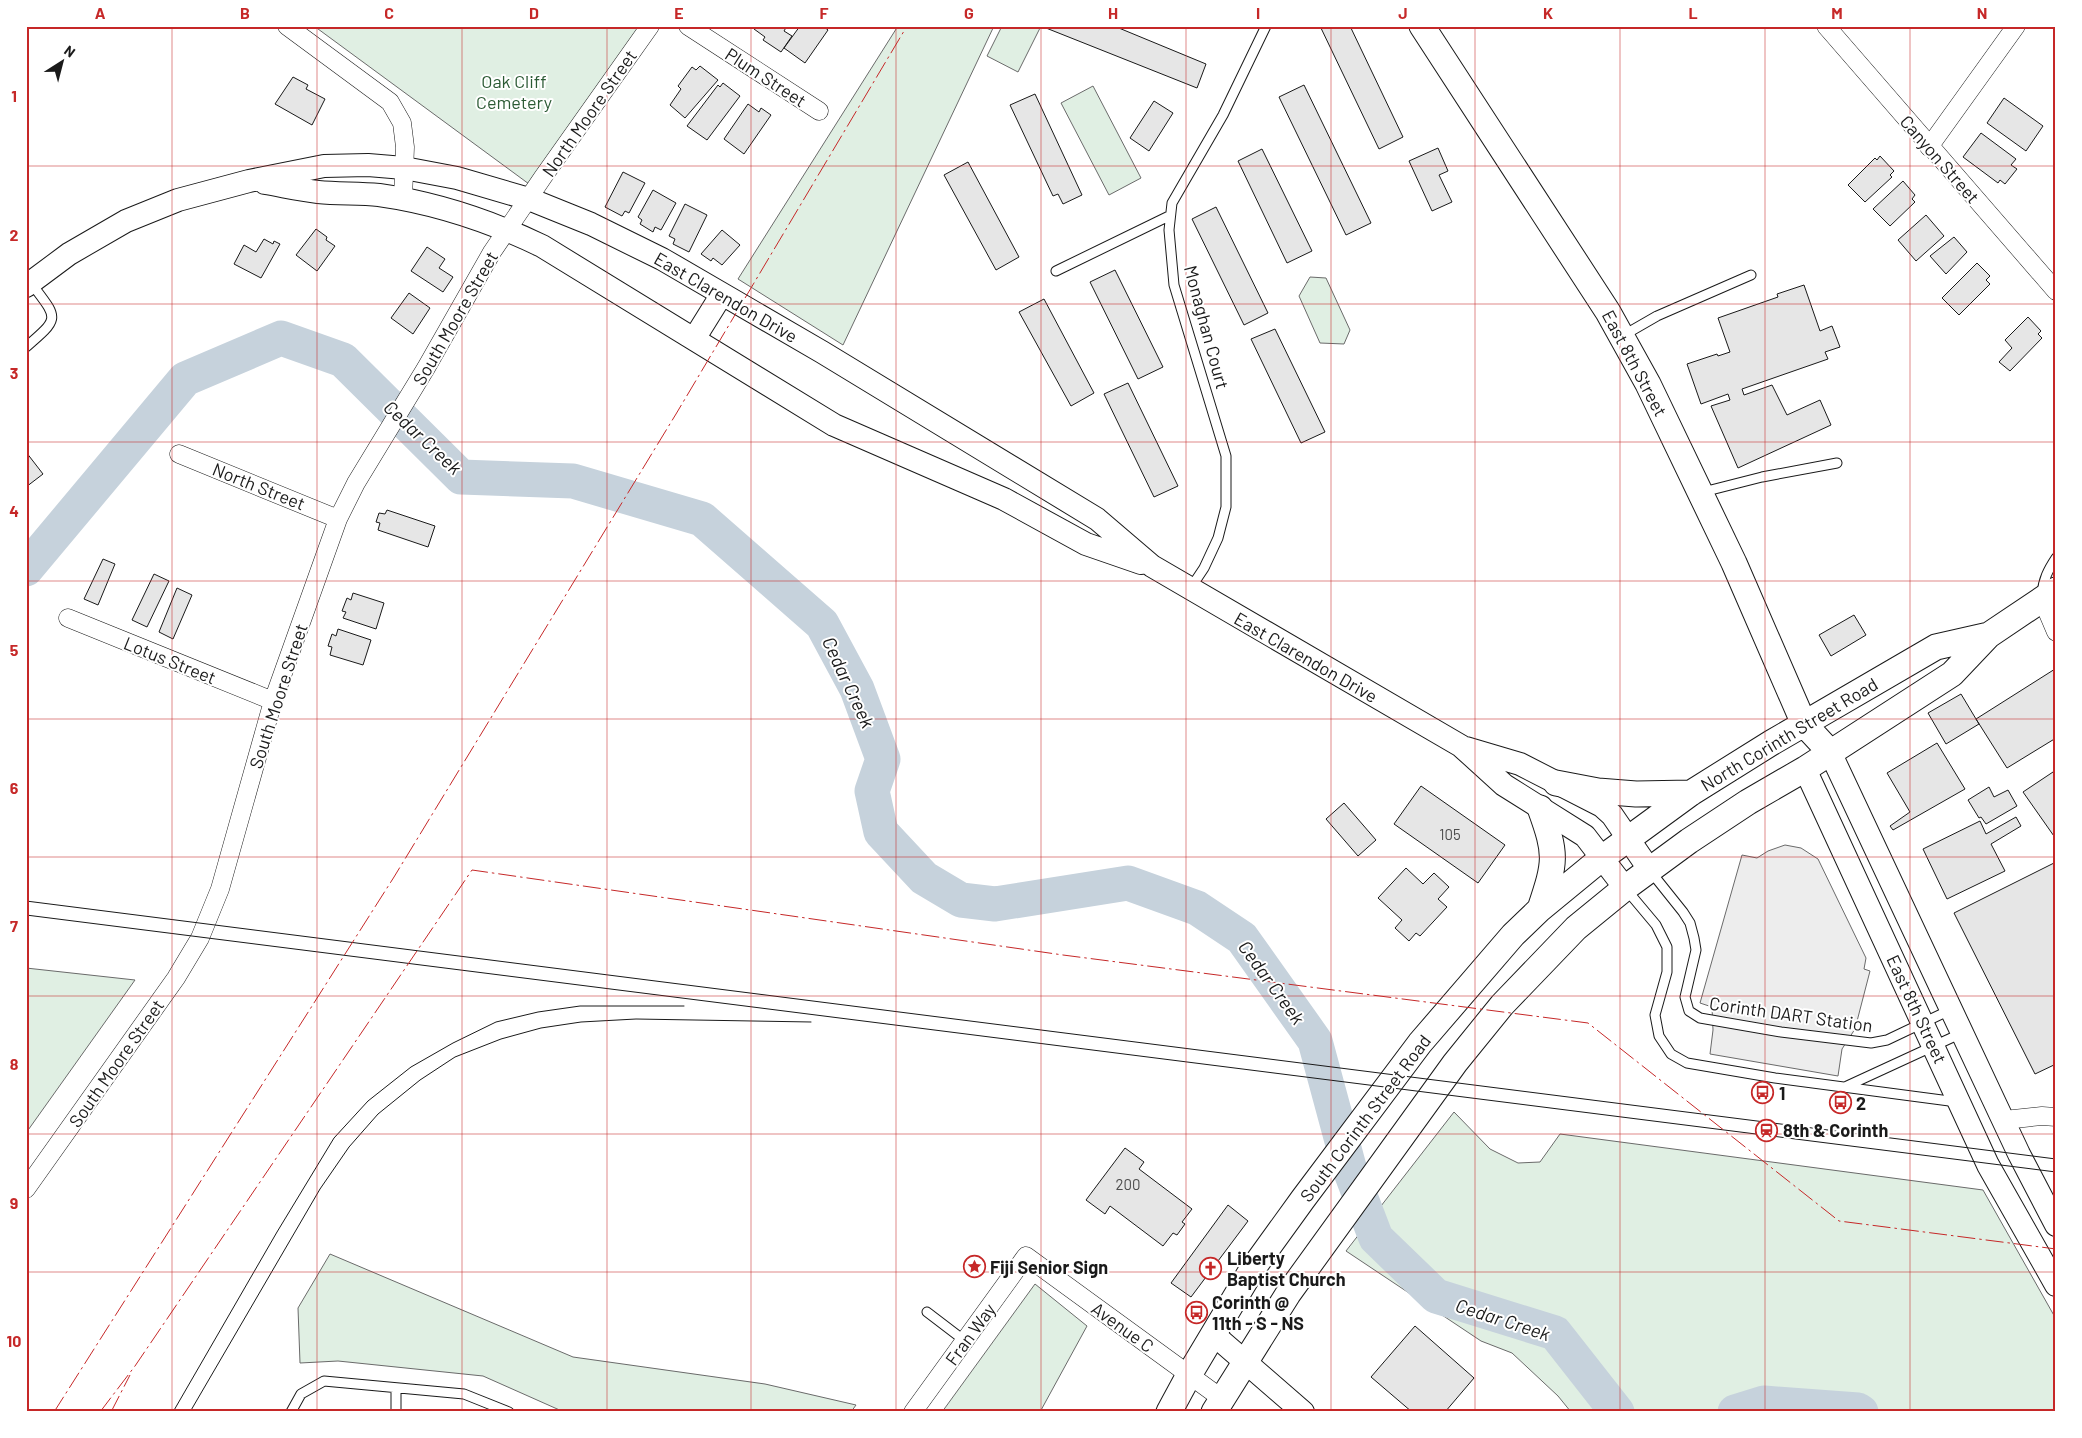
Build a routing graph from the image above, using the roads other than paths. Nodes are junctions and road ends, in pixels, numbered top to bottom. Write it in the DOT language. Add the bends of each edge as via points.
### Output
graph roads {
  1 [pos="288,26"];
  2 [pos="650,26"];
  3 [pos="688,26"];
  4 [pos="1266,26"];
  5 [pos="1422,26"];
  6 [pos="1826,26"];
  7 [pos="2016,26"];
  8 [pos="819,111"];
  9 [pos="1929,147"];
  10 [pos="404,168"];
  11 [pos="249,181"];
  12 [pos="403,199"];
  13 [pos="529,199"];
  14 [pos="1169,216"];
  15 [pos="508,230"];
  16 [pos="1056,271"];
  17 [pos="1751,275"];
  18 [pos="29,284"];
  19 [pos="2056,291"];
  20 [pos="722,294"];
  21 [pos="1621,336"];
  22 [pos="694,339"];
  23 [pos="26,347"];
  24 [pos="180,454"];
  25 [pos="1837,463"];
  26 [pos="1700,493"];
  27 [pos="338,519"];
  28 [pos="2056,558"];
  29 [pos="1152,566"];
  30 [pos="1190,589"];
  31 [pos="2049,594"];
  32 [pos="68,618"];
  33 [pos="2055,628"];
  34 [pos="1989,635"];
  35 [pos="273,701"];
  36 [pos="1804,724"];
  37 [pos="1461,746"];
  38 [pos="1830,752"];
  39 [pos="1805,769"];
  40 [pos="1556,783"];
  41 [pos="1691,793"];
  42 [pos="1540,808"];
  43 [pos="1629,839"];
  44 [pos="1602,858"];
  45 [pos="1649,870"];
  46 [pos="1625,888"];
  47 [pos="1540,909"];
  48 [pos="1951,1010"];
  49 [pos="1923,1022"];
  50 [pos="1962,1033"];
  51 [pos="1933,1045"];
  52 [pos="1846,1087"];
  53 [pos="1960,1102"];
  54 [pos="2056,1117"];
  55 [pos="2004,1120"];
  56 [pos="26,1188"];
  57 [pos="2056,1225"];
  58 [pos="1026,1256"];
  59 [pos="2056,1285"];
  60 [pos="928,1312"];
  61 [pos="1213,1334"];
  62 [pos="965,1341"];
  63 [pos="1244,1361"];
  64 [pos="1189,1374"];
  65 [pos="396,1389"];
  66 [pos="1217,1405"];
  67 [pos="290,1412"];
  68 [pos="396,1412"];
  69 [pos="509,1412"];
  70 [pos="913,1412"];
  71 [pos="1169,1412"];
  72 [pos="1303,1412"];
  1 -- 10 [label="street" via="390,102 402,123 406,147"];
  2 -- 13 [label="street, North Moore Street"];
  3 -- 8 [label="street, Plum Street"];
  4 -- 14 [label="lane, Monaghan Court" via="1223,115 1172,203"];
  5 -- 21 [label="main road, East 8th Street"];
  6 -- 9 [label="street, Canyon Street"];
  7 -- 9 [label="street"];
  9 -- 19 [label="street, Canyon Street"];
  10 -- 11 [label="street, East Clarendon Drive" via="324,166"];
  10 -- 12 [label="street"];
  10 -- 13 [label="street, East Clarendon Drive" via="457,178"];
  11 -- 12 [label="street, East Clarendon Drive" via="318,192"];
  11 -- 18 [label="street, East Clarendon Drive" via="178,200 126,221 69,254"];
  12 -- 15 [label="street, East Clarendon Drive" via="456,212"];
  13 -- 15 [label="street, South Moore Street"];
  13 -- 20 [label="street, East Clarendon Drive" via="662,259"];
  14 -- 16 [label="lane"];
  14 -- 30 [label="lane, Monaghan Court" via="1174,285 1226,456 1226,507 1218,538"];
  15 -- 22 [label="street, East Clarendon Drive" via="542,246"];
  15 -- 27 [label="street, South Moore Street" via="376,448"];
  17 -- 21 [label="lane" via="1657,316"];
  18 -- 23 [label="lane" via="51,308 53,316 47,330"];
  20 -- 22 [label="street"];
  20 -- 29 [label="street, East Clarendon Drive" via="1097,519"];
  21 -- 26 [label="main road, East 8th Street" via="1648,384"];
  22 -- 29 [label="street, East Clarendon Drive" via="834,425 1004,499 1086,544"];
  24 -- 27 [label="street, North Street"];
  25 -- 26 [label="lane"];
  26 -- 36 [label="main road, East 8th Street"];
  27 -- 35 [label="street, South Moore Street"];
  28 -- 31 [label="lane" via="2042,586"];
  29 -- 30 [label="street, East Clarendon Drive"];
  30 -- 37 [label="street, East Clarendon Drive"];
  31 -- 33 [label="street"];
  31 -- 34 [label="main road, North Corinth Street Road"];
  32 -- 35 [label="street, Lotus Street"];
  34 -- 36 [label="main road, North Corinth Street Road" via="1936,648"];
  34 -- 38 [label="main road, North Corinth Street Road" via="1952,674"];
  35 -- 56 [label="street, South Moore Street" via="220,888 200,938 176,978"];
  36 -- 38 [label="main road, East 8th Street"];
  36 -- 39 [label="main road, East 8th Street"];
  36 -- 41 [label="main road, North Corinth Street Road"];
  37 -- 40 [label="street, East Clarendon Drive" via="1520,764"];
  37 -- 42 [label="street, East Clarendon Drive" via="1504,785"];
  38 -- 39 [label="main road, North Corinth Street Road"];
  38 -- 48 [label="street, East 8th Street"];
  39 -- 45 [label="main road, North Corinth Street Road" via="1748,802"];
  39 -- 49 [label="street, East 8th Street"];
  40 -- 41 [label="main road" via="1598,792"];
  40 -- 43 [label="street, East Clarendon Drive" via="1602,806"];
  41 -- 43 [label="main road, North Corinth Street Road"];
  42 -- 44 [label="street, East Clarendon Drive" via="1585,836"];
  42 -- 47 [label="main road" via="1554,853 1553,872"];
  43 -- 44 [label="main road, North Corinth Street Road"];
  43 -- 45 [label="street, East Clarendon Drive"];
  44 -- 46 [label="street, East Clarendon Drive"];
  44 -- 47 [label="main road, South Corinth Street Road"];
  45 -- 46 [label="main road, North Corinth Street Road"];
  45 -- 49 [label="lane, Corinth DART Station" via="1690,923 1696,950 1686,997 1690,1011 1700,1018 1871,1043 1887,1040"];
  46 -- 52 [label="lane" via="1656,925 1667,947 1667,972 1655,1015 1659,1036 1671,1054 1687,1062"];
  46 -- 63 [label="main road" via="1576,928 1502,1005 1454,1063 1323,1243"];
  47 -- 61 [label="main road, South Corinth Street Road" via="1513,935 1420,1043 1303,1199"];
  48 -- 49 [label="lane, Corinth DART Station"];
  48 -- 50 [label="street, East 8th Street"];
  49 -- 51 [label="street, East 8th Street"];
  50 -- 51 [label="lane"];
  50 -- 55 [label="street, East 8th Street"];
  51 -- 52 [label="lane"];
  51 -- 53 [label="street, East 8th Street"];
  52 -- 53 [label="lane"];
  53 -- 59 [label="street, East 8th Street" via="1988,1165"];
  54 -- 55 [label="street"];
  55 -- 57 [label="street, East 8th Street"];
  58 -- 62 [label="street, Fran Way"];
  58 -- 64 [label="street, Avenue C"];
  60 -- 62 [label="lane"];
  61 -- 63 [label="street"];
  61 -- 64 [label="main road, South Corinth Street Road"];
  62 -- 70 [label="street, Fran Way"];
  63 -- 66 [label="main road"];
  63 -- 72 [label="street"];
  64 -- 66 [label="street, Avenue C"];
  64 -- 71 [label="main road, South Corinth Street Road"];
  65 -- 67 [label="lane" via="324,1381 301,1394"];
  65 -- 68 [label="lane"];
  65 -- 69 [label="lane" via="464,1394"];
}
